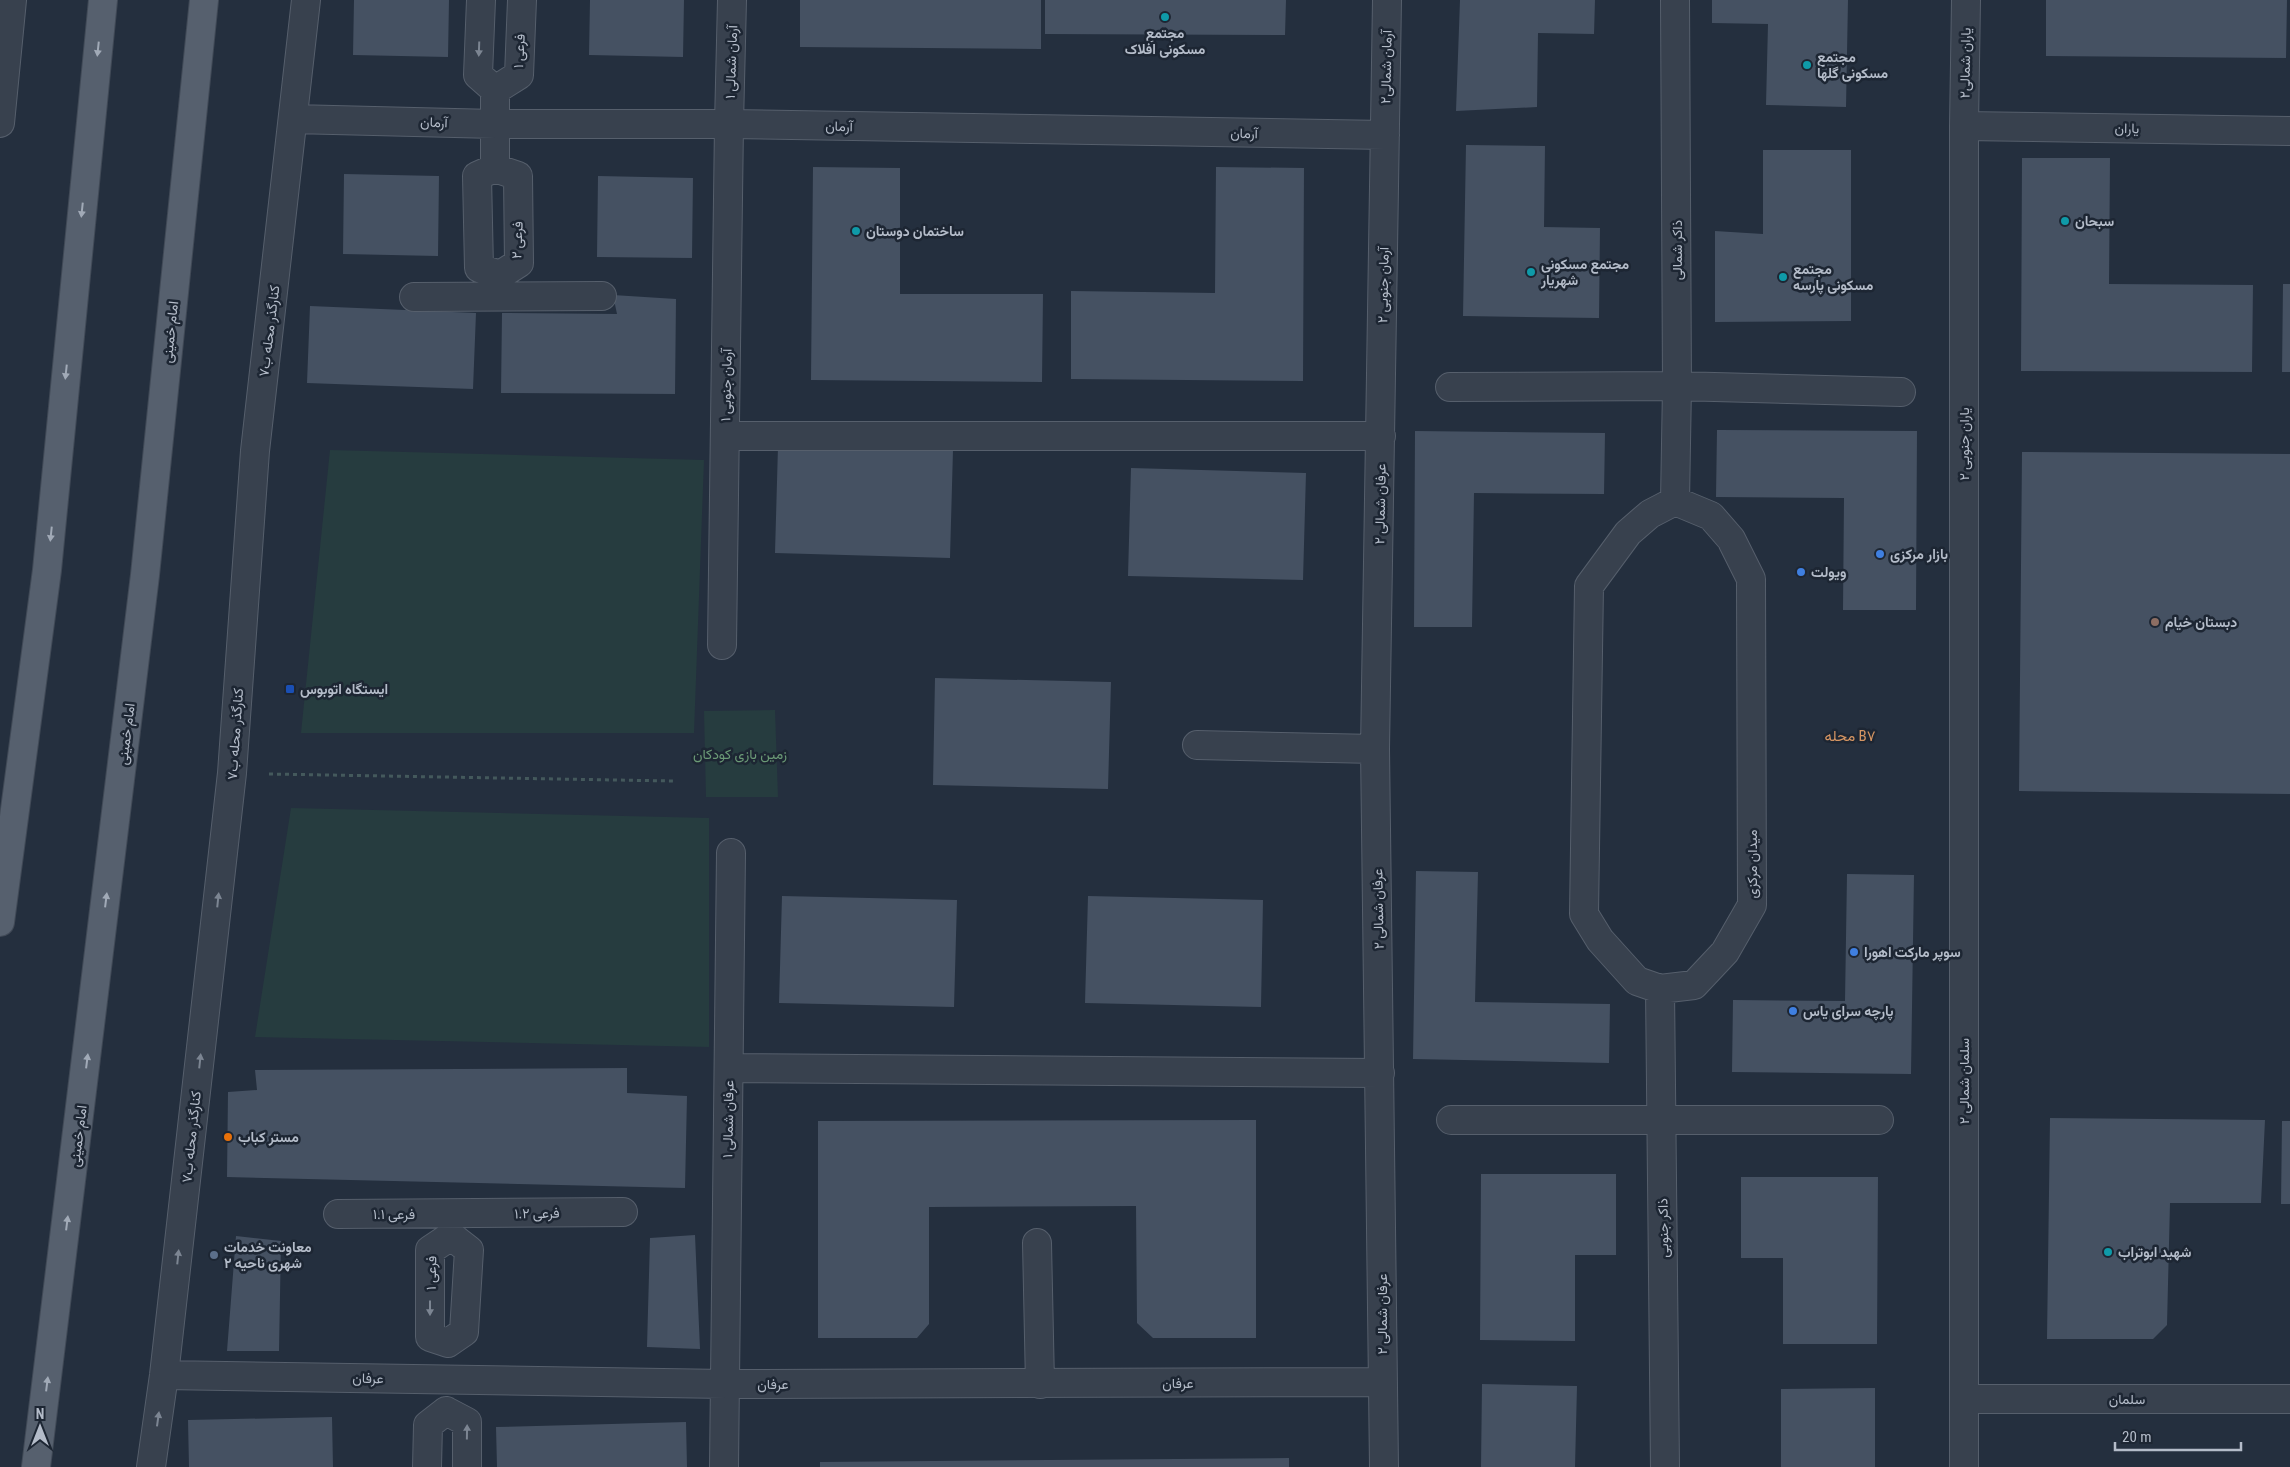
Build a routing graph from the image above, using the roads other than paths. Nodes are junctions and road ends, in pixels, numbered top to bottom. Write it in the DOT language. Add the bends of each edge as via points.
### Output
graph roads {
  1 [pos="12,0"];
  2 [pos="103,0"];
  3 [pos="204,0"];
  4 [pos="306,0"];
  5 [pos="480,0"];
  6 [pos="522,0"];
  7 [pos="732,0"];
  8 [pos="1387,0"];
  9 [pos="1675,0"];
  10 [pos="1966,0"];
  11 [pos="495,90"];
  12 [pos="293,119"];
  13 [pos="0,123"];
  14 [pos="495,124"];
  15 [pos="729,124"];
  16 [pos="1964,126"];
  17 [pos="2290,131"];
  18 [pos="1385,135"];
  19 [pos="495,168"];
  20 [pos="500,286"];
  21 [pos="602,296"];
  22 [pos="414,297"];
  23 [pos="1677,386"];
  24 [pos="1450,387"];
  25 [pos="1901,392"];
  26 [pos="725,436"];
  27 [pos="1381,436"];
  28 [pos="1675,501"];
  29 [pos="722,646"];
  30 [pos="1197,745"];
  31 [pos="1375,750"];
  32 [pos="1964,762"];
  33 [pos="730,853"];
  34 [pos="0,922"];
  35 [pos="1660,989"];
  36 [pos="729,1068"];
  37 [pos="1380,1073"];
  38 [pos="1451,1120"];
  39 [pos="1879,1120"];
  40 [pos="1662,1121"];
  41 [pos="623,1212"];
  42 [pos="338,1214"];
  43 [pos="451,1225"];
  44 [pos="1036,1243"];
  45 [pos="448,1343"];
  46 [pos="164,1375"];
  47 [pos="446,1380"];
  48 [pos="1382,1382"];
  49 [pos="725,1384"];
  50 [pos="1040,1384"];
  51 [pos="1964,1399"];
  52 [pos="2290,1399"];
  53 [pos="446,1411"];
  54 [pos="36,1467"];
  55 [pos="151,1467"];
  56 [pos="428,1467"];
  57 [pos="467,1467"];
  58 [pos="724,1467"];
  59 [pos="1384,1467"];
  60 [pos="1665,1467"];
  61 [pos="1964,1467"];
  1 -- 13 [label="street"];
  2 -- 34 [label="main road, one-way" via="47,570"];
  54 -- 3 [label="main road, امام خمینی, one-way" via="144,584"];
  4 -- 12 [label="street, کنارگذر محله ب۷"];
  5 -- 11 [label="street, one-way" via="478,75"];
  6 -- 11 [label="street, فرعی ۱" via="518,75"];
  7 -- 15 [label="street, آرمان شمالی ۱"];
  8 -- 18 [label="street, آرمان شمالی۲"];
  9 -- 23 [label="street, ذاکر شمالی"];
  10 -- 16 [label="street, یاران شمالی۲"];
  11 -- 14 [label="street"];
  12 -- 14 [label="street, آرمان"];
  46 -- 12 [label="street, کنارگذر محله ب۷, one-way" via="232,773 255,451"];
  14 -- 15 [label="street, آرمان"];
  14 -- 19 [label="street"];
  15 -- 18 [label="street, آرمان"];
  15 -- 26 [label="street, آرمان جنوبی ۱"];
  16 -- 17 [label="street, یاران"];
  16 -- 32 [label="street, یاران جنوبی ۲"];
  18 -- 27 [label="street, آرمان جنوبی ۲"];
  19 -- 20 [label="street, فرعی ۲" via="478,176 479,268"];
  19 -- 20 [label="street, فرعی ۲" via="518,176 518,263"];
  20 -- 21 [label="street"];
  20 -- 22 [label="street"];
  23 -- 24 [label="street"];
  23 -- 25 [label="street"];
  23 -- 28 [label="street, ذاکر شمالی"];
  26 -- 27 [label="street"];
  26 -- 29 [label="street, آرمان جنوبی ۱"];
  27 -- 31 [label="street, عرفان شمالی ۲"];
  28 -- 35 [label="street, میدان مرکزی" via="1650,514 1628,533 1589,586 1584,914 1600,940 1637,981"];
  28 -- 35 [label="street, میدان مرکزی" via="1711,516 1731,539 1751,579 1752,905 1725,952 1694,986"];
  30 -- 31 [label="street"];
  31 -- 37 [label="street, عرفان شمالی ۲"];
  32 -- 51 [label="street, سلمان شمالی ۲"];
  33 -- 36 [label="street, عرفان شمالی ۱"];
  35 -- 40 [label="street, ذاکر جنوبی"];
  36 -- 37 [label="street"];
  36 -- 49 [label="street, عرفان شمالی ۱"];
  37 -- 48 [label="street, عرفان شمالی ۲"];
  38 -- 40 [label="street"];
  39 -- 40 [label="street"];
  40 -- 60 [label="street, ذاکر جنوبی"];
  41 -- 43 [label="street, فرعی ۱.۲"];
  42 -- 43 [label="street, فرعی ۱.۱"];
  43 -- 45 [label="street" via="468,1250 464,1332"];
  43 -- 45 [label="street, فرعی ۱, one-way" via="430,1250 430,1337"];
  44 -- 50 [label="street"];
  45 -- 47 [label="street"];
  46 -- 47 [label="street, عرفان"];
  55 -- 46 [label="street, کنارگذر محله ب۷, one-way"];
  47 -- 49 [label="street, عرفان"];
  47 -- 53 [label="street"];
  48 -- 50 [label="street, عرفان"];
  48 -- 59 [label="street, عرفان شمالی ۲"];
  49 -- 50 [label="street, عرفان"];
  49 -- 58 [label="street, عرفان شمالی ۱"];
  51 -- 52 [label="street, سلمان"];
  51 -- 61 [label="street, سلمان شمالی ۲"];
  53 -- 56 [label="street" via="428,1424"];
  57 -- 53 [label="street, one-way" via="467,1422"];
}
